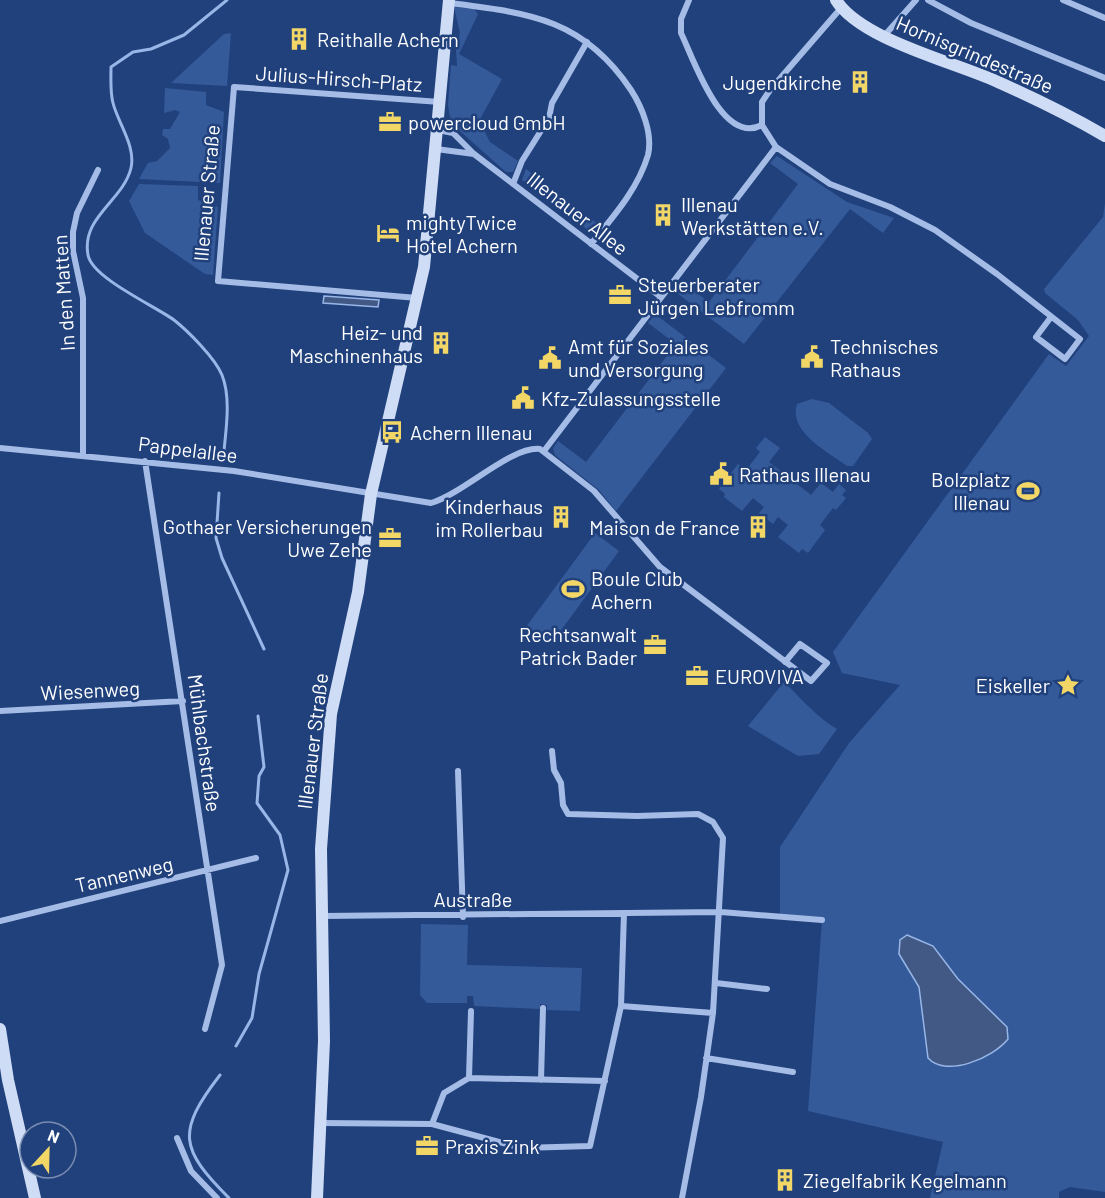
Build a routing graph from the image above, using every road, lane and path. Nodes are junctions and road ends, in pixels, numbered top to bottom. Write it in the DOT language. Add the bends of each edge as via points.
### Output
graph roads {
  1 [pos="689,0"];
  2 [pos="916,0"];
  3 [pos="928,0"];
  4 [pos="1063,0"];
  5 [pos="449,2"];
  6 [pos="838,4"];
  7 [pos="1105,18"];
  8 [pos="884,36"];
  9 [pos="587,42"];
  10 [pos="1105,78"];
  11 [pos="234,87"];
  12 [pos="440,102"];
  13 [pos="762,125"];
  14 [pos="438,130"];
  15 [pos="1105,136"];
  16 [pos="776,147"];
  17 [pos="436,149"];
  18 [pos="474,154"];
  19 [pos="98,170"];
  20 [pos="513,184"];
  21 [pos="591,243"];
  22 [pos="661,297"];
  23 [pos="418,298"];
  24 [pos="1052,317"];
  25 [pos="0,448"];
  26 [pos="544,451"];
  27 [pos="83,454"];
  28 [pos="145,461"];
  29 [pos="371,494"];
  30 [pos="785,662"];
  31 [pos="183,701"];
  32 [pos="0,711"];
  33 [pos="552,751"];
  34 [pos="458,771"];
  35 [pos="256,858"];
  36 [pos="207,872"];
  37 [pos="721,912"];
  38 [pos="624,913"];
  39 [pos="322,916"];
  40 [pos="463,916"];
  41 [pos="822,920"];
  42 [pos="0,921"];
  43 [pos="716,983"];
  44 [pos="767,989"];
  45 [pos="621,1006"];
  46 [pos="543,1008"];
  47 [pos="471,1011"];
  48 [pos="713,1013"];
  49 [pos="0,1029"];
  50 [pos="205,1029"];
  51 [pos="706,1058"];
  52 [pos="794,1072"];
  53 [pos="469,1078"];
  54 [pos="541,1080"];
  55 [pos="605,1081"];
  56 [pos="321,1123"];
  57 [pos="432,1124"];
  58 [pos="177,1138"];
  59 [pos="35,1198"];
  60 [pos="217,1198"];
  61 [pos="317,1198"];
  62 [pos="682,1198"];
  1 -- 13 [label="street" via="681,19 681,33 722,115 743,128"];
  2 -- 8 [label="street"];
  3 -- 10 [label="street" via="970,23"];
  4 -- 7 [label="street"];
  5 -- 9 [label="street" via="548,20"];
  5 -- 12 [label="main road, Illenauer Straße"];
  6 -- 8 [label="main road, Hornisgrindestraße"];
  6 -- 13 [label="street" via="762,102"];
  8 -- 15 [label="main road, Hornisgrindestraße" via="997,81"];
  9 -- 20 [label="street"];
  9 -- 21 [label="street" via="614,65 639,102 649,152 624,203"];
  11 -- 12 [label="street, Julius-Hirsch-Platz"];
  11 -- 23 [label="street, Illenauer Straße" via="218,281"];
  12 -- 14 [label="main road, Illenauer Straße"];
  13 -- 16 [label="street"];
  14 -- 17 [label="main road, Illenauer Straße"];
  14 -- 18 [label="street, Illenauer Allee" via="453,133"];
  16 -- 22 [label="street"];
  16 -- 24 [label="street" via="830,184 890,207 935,230"];
  17 -- 18 [label="street"];
  17 -- 23 [label="main road, Illenauer Straße"];
  18 -- 20 [label="street, Illenauer Allee"];
  19 -- 27 [label="street, In den Matten" via="77,213 73,232 83,298"];
  20 -- 21 [label="street, Illenauer Allee"];
  21 -- 22 [label="street, Illenauer Allee"];
  22 -- 26 [label="street"];
  23 -- 29 [label="main road, Illenauer Straße"];
  24 -- 24 [label="street" via="1080,339 1065,359 1036,337"];
  25 -- 27 [label="street, Pappelallee"];
  26 -- 29 [label="street, Pappelallee" via="520,451 455,493 431,503"];
  26 -- 30 [label="street" via="594,490 660,567"];
  27 -- 28 [label="street, Pappelallee"];
  28 -- 29 [label="street, Pappelallee"];
  28 -- 31 [label="street, Mühlbachstraße"];
  29 -- 39 [label="main road, Illenauer Straße" via="358,592 331,714 321,829"];
  30 -- 30 [label="street" via="811,681 827,663 800,644"];
  31 -- 32 [label="street, Wiesenweg"];
  31 -- 36 [label="street, Mühlbachstraße"];
  33 -- 37 [label="street" via="568,814 698,814 713,822 723,838"];
  34 -- 40 [label="street"];
  35 -- 36 [label="street, Tannenweg"];
  36 -- 42 [label="street, Tannenweg"];
  36 -- 50 [label="street, Mühlbachstraße" via="222,966"];
  37 -- 38 [label="street, Austraße"];
  37 -- 41 [label="street, Austraße"];
  37 -- 43 [label="street"];
  38 -- 40 [label="street, Austraße"];
  38 -- 45 [label="street"];
  39 -- 40 [label="street, Austraße"];
  39 -- 56 [label="main road, Illenauer Straße"];
  43 -- 44 [label="street"];
  43 -- 48 [label="street"];
  45 -- 48 [label="street"];
  45 -- 55 [label="street"];
  46 -- 54 [label="street"];
  47 -- 53 [label="street"];
  48 -- 51 [label="street"];
  49 -- 59 [label="main road"];
  51 -- 52 [label="street"];
  51 -- 62 [label="street"];
  53 -- 54 [label="street"];
  53 -- 57 [label="street" via="444,1093"];
  54 -- 55 [label="street"];
  55 -- 57 [label="street" via="590,1146 522,1148"];
  56 -- 57 [label="street"];
  56 -- 61 [label="main road, Illenauer Straße"];
  58 -- 60 [label="street" via="191,1171"];
}
